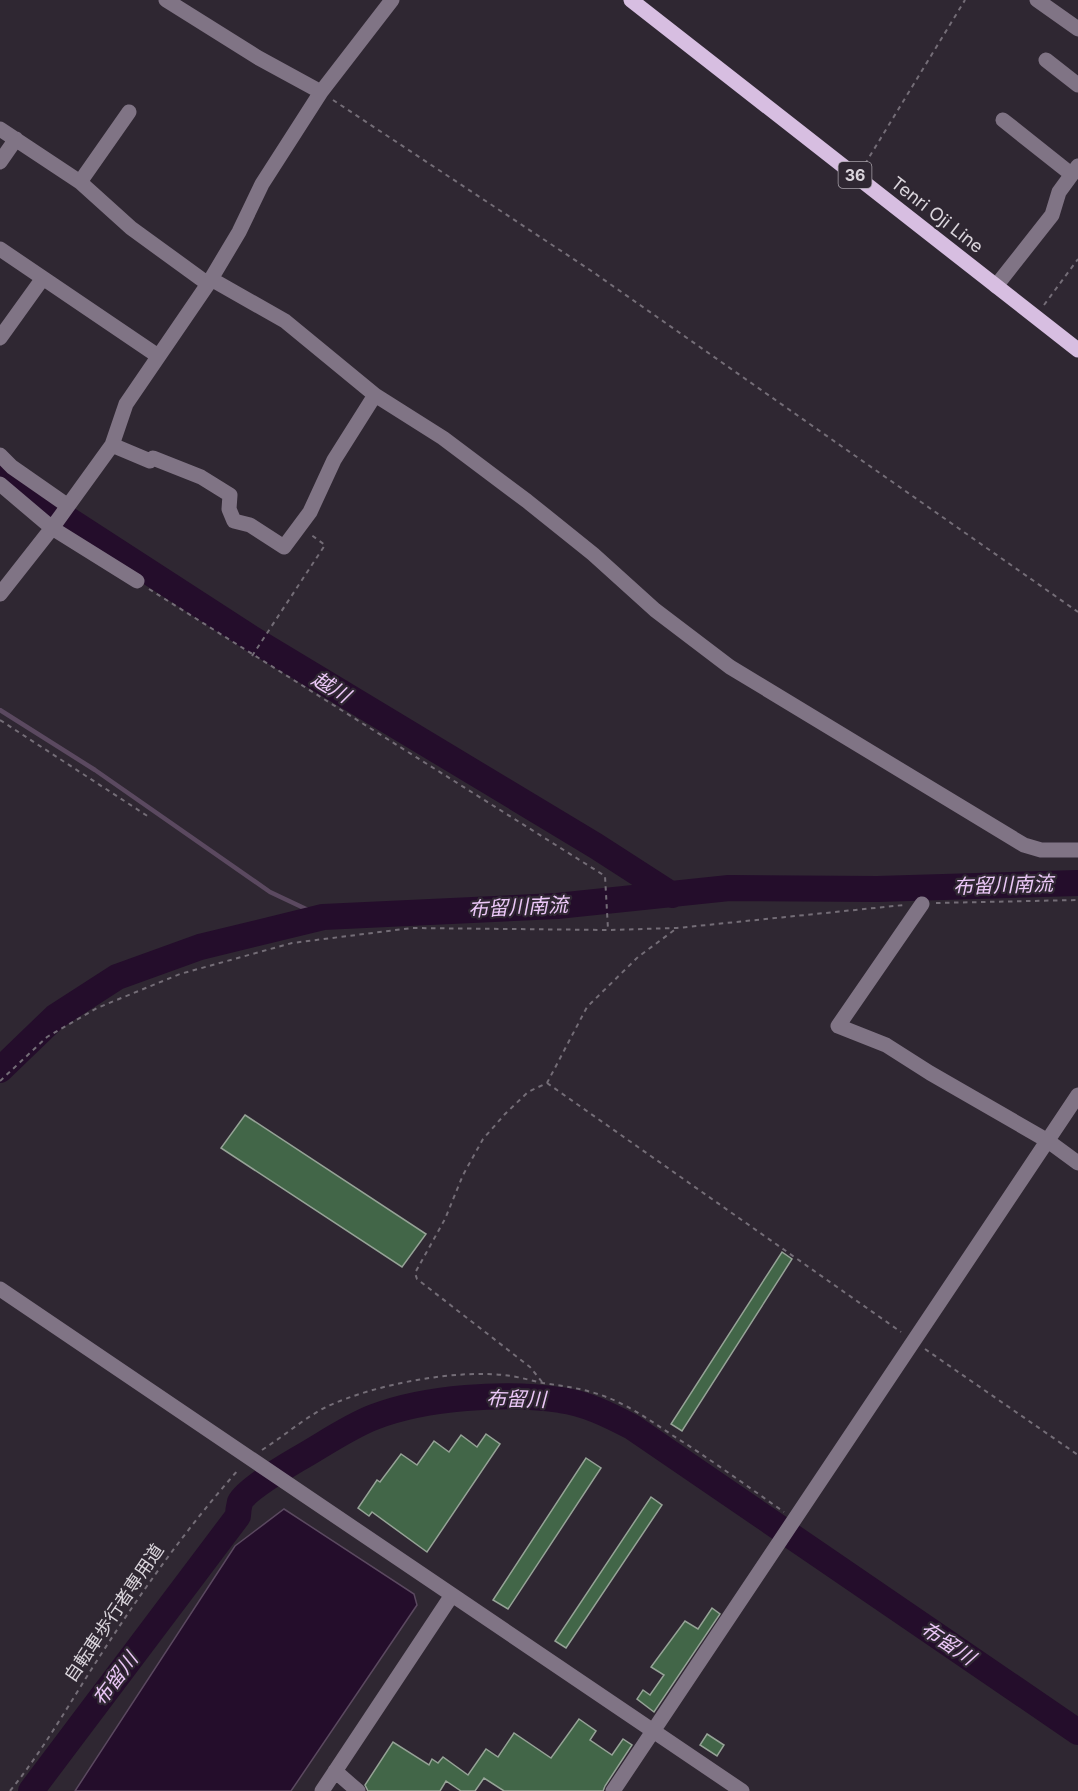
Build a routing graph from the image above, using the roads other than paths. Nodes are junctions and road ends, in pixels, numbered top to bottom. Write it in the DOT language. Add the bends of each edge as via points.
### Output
graph roads {
  1 [pos="166,0"];
  2 [pos="392,0"];
  3 [pos="631,0"];
  4 [pos="1037,0"];
  5 [pos="1078,29"];
  6 [pos="1046,60"];
  7 [pos="1078,85"];
  8 [pos="321,92"];
  9 [pos="129,112"];
  10 [pos="1003,120"];
  11 [pos="0,129"];
  12 [pos="16,139"];
  13 [pos="0,162"];
  14 [pos="1075,170"];
  15 [pos="80,183"];
  16 [pos="0,249"];
  17 [pos="43,278"];
  18 [pos="210,282"];
  19 [pos="996,286"];
  20 [pos="0,338"];
  21 [pos="1078,350"];
  22 [pos="158,356"];
  23 [pos="375,395"];
  24 [pos="112,445"];
  25 [pos="0,455"];
  26 [pos="0,484"];
  27 [pos="68,506"];
  28 [pos="52,528"];
  29 [pos="137,581"];
  30 [pos="0,594"];
  31 [pos="1078,849"];
  32 [pos="922,903"];
  33 [pos="1078,1095"];
  34 [pos="1048,1141"];
  35 [pos="1078,1163"];
  36 [pos="0,1289"];
  37 [pos="452,1595"];
  38 [pos="652,1731"];
  39 [pos="335,1771"];
  40 [pos="322,1791"];
  41 [pos="358,1791"];
  42 [pos="613,1791"];
  43 [pos="742,1791"];
  1 -- 8 [label="street" via="256,57"];
  2 -- 8 [label="street"];
  3 -- 19 [label="main road, Tenri Oji Line / 36"];
  4 -- 5 [label="street"];
  6 -- 7 [label="street"];
  8 -- 18 [label="street" via="262,184"];
  9 -- 15 [label="street"];
  10 -- 14 [label="street"];
  11 -- 12 [label="street"];
  12 -- 13 [label="street"];
  12 -- 15 [label="street"];
  14 -- 19 [label="street" via="1059,192 1052,215"];
  15 -- 18 [label="street" via="131,228"];
  16 -- 17 [label="street"];
  17 -- 20 [label="street"];
  17 -- 22 [label="street"];
  18 -- 22 [label="street"];
  18 -- 23 [label="street" via="285,321"];
  19 -- 21 [label="main road, Tenri Oji Line / 36"];
  22 -- 24 [label="street" via="126,404"];
  23 -- 24 [label="street" via="334,460 310,512 284,547 250,525 234,521 229,509 230,495 201,477"];
  23 -- 31 [label="street" via="443,438 527,501 655,610 730,667 1024,845 1041,850"];
  24 -- 27 [label="street"];
  25 -- 27 [label="street"];
  26 -- 28 [label="street"];
  27 -- 28 [label="street"];
  28 -- 29 [label="street"];
  28 -- 30 [label="street"];
  32 -- 34 [label="street" via="838,1026 886,1045"];
  33 -- 34 [label="street"];
  34 -- 35 [label="street"];
  34 -- 38 [label="street"];
  36 -- 37 [label="street"];
  37 -- 38 [label="street"];
  37 -- 39 [label="street"];
  38 -- 42 [label="street"];
  38 -- 43 [label="street"];
  39 -- 40 [label="street"];
  39 -- 41 [label="street"];
}
